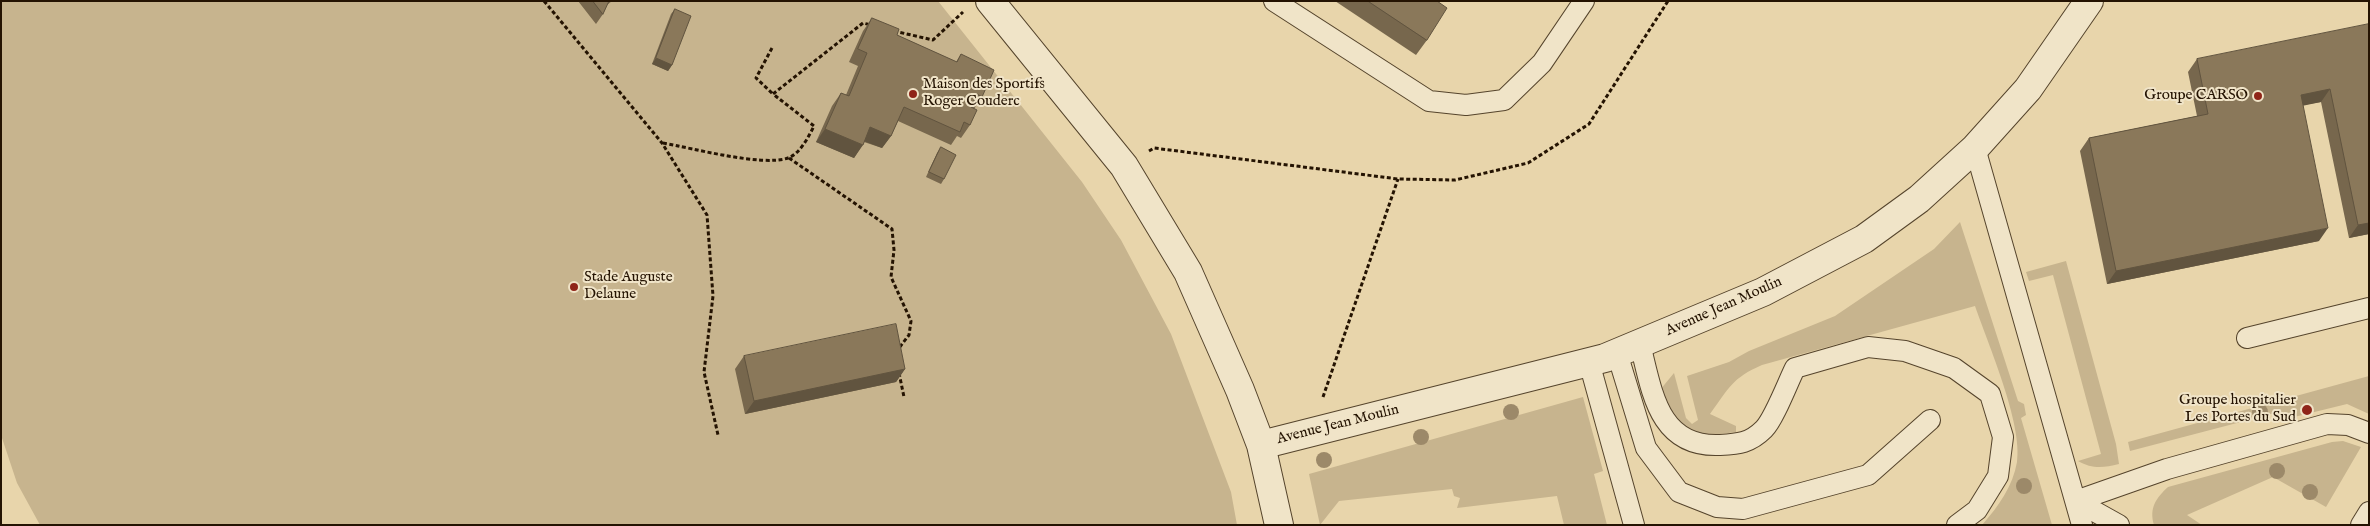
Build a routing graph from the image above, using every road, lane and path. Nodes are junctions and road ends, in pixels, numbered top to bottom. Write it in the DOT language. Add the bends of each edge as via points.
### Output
graph roads {
  1 [pos="544,1"];
  2 [pos="990,1"];
  3 [pos="1274,1"];
  4 [pos="1584,1"];
  5 [pos="1668,1"];
  6 [pos="2089,1"];
  7 [pos="958,16"];
  8 [pos="872,25"];
  9 [pos="889,30"];
  10 [pos="772,48"];
  11 [pos="773,94"];
  12 [pos="662,143"];
  13 [pos="1975,148"];
  14 [pos="789,158"];
  15 [pos="1124,166"];
  16 [pos="1398,179"];
  17 [pos="2369,308"];
  18 [pos="2247,338"];
  19 [pos="1628,349"];
  20 [pos="894,354"];
  21 [pos="1589,362"];
  22 [pos="898,371"];
  23 [pos="904,397"];
  24 [pos="1930,420"];
  25 [pos="1311,431"];
  26 [pos="2369,433"];
  27 [pos="718,435"];
  28 [pos="1261,445"];
  29 [pos="2076,501"];
  30 [pos="2369,512"];
  31 [pos="1279,525"];
  32 [pos="1634,525"];
  33 [pos="1957,525"];
  34 [pos="2082,525"];
  35 [pos="2118,525"];
  36 [pos="2361,525"];
  1 -- 12 [label="path"];
  2 -- 15 [label="street"];
  3 -- 4 [label="lane" via="1429,101 1466,105 1504,100 1542,63"];
  5 -- 16 [label="path" via="1589,124 1528,163 1455,180"];
  6 -- 13 [label="street, Avenue Jean Moulin" via="2028,89"];
  7 -- 9 [label="path" via="933,40"];
  8 -- 11 [label="path" via="863,23"];
  10 -- 11 [label="path" via="756,78"];
  11 -- 14 [label="path" via="814,126 806,141"];
  12 -- 14 [label="path" via="755,160"];
  12 -- 27 [label="path" via="707,215 713,296 704,372"];
  13 -- 19 [label="street, Avenue Jean Moulin" via="1919,199 1864,239 1763,292"];
  13 -- 29 [label="lane"];
  14 -- 20 [label="path" via="892,229 891,277 911,320 909,335"];
  15 -- 16 [label="path" via="1154,148"];
  15 -- 28 [label="street" via="1188,272"];
  16 -- 25 [label="path"];
  17 -- 18 [label="lane"];
  19 -- 21 [label="street, Avenue Jean Moulin"];
  19 -- 24 [label="lane" via="1646,448 1678,492 1717,507 1743,509 1868,475"];
  19 -- 33 [label="lane" via="1662,418 1682,438 1708,446 1743,444 1765,428 1796,368 1868,347 1905,351 1954,368 1990,394 2003,437 1998,476 1977,510"];
  21 -- 25 [label="street, Avenue Jean Moulin"];
  21 -- 32 [label="lane"];
  22 -- 23 [label="path"];
  25 -- 28 [label="street, Avenue Jean Moulin"];
  26 -- 29 [label="lane" via="2348,425 2327,424 2167,468"];
  28 -- 31 [label="street"];
  29 -- 34 [label="lane"];
  29 -- 35 [label="lane"];
  30 -- 36 [label="lane"];
}
